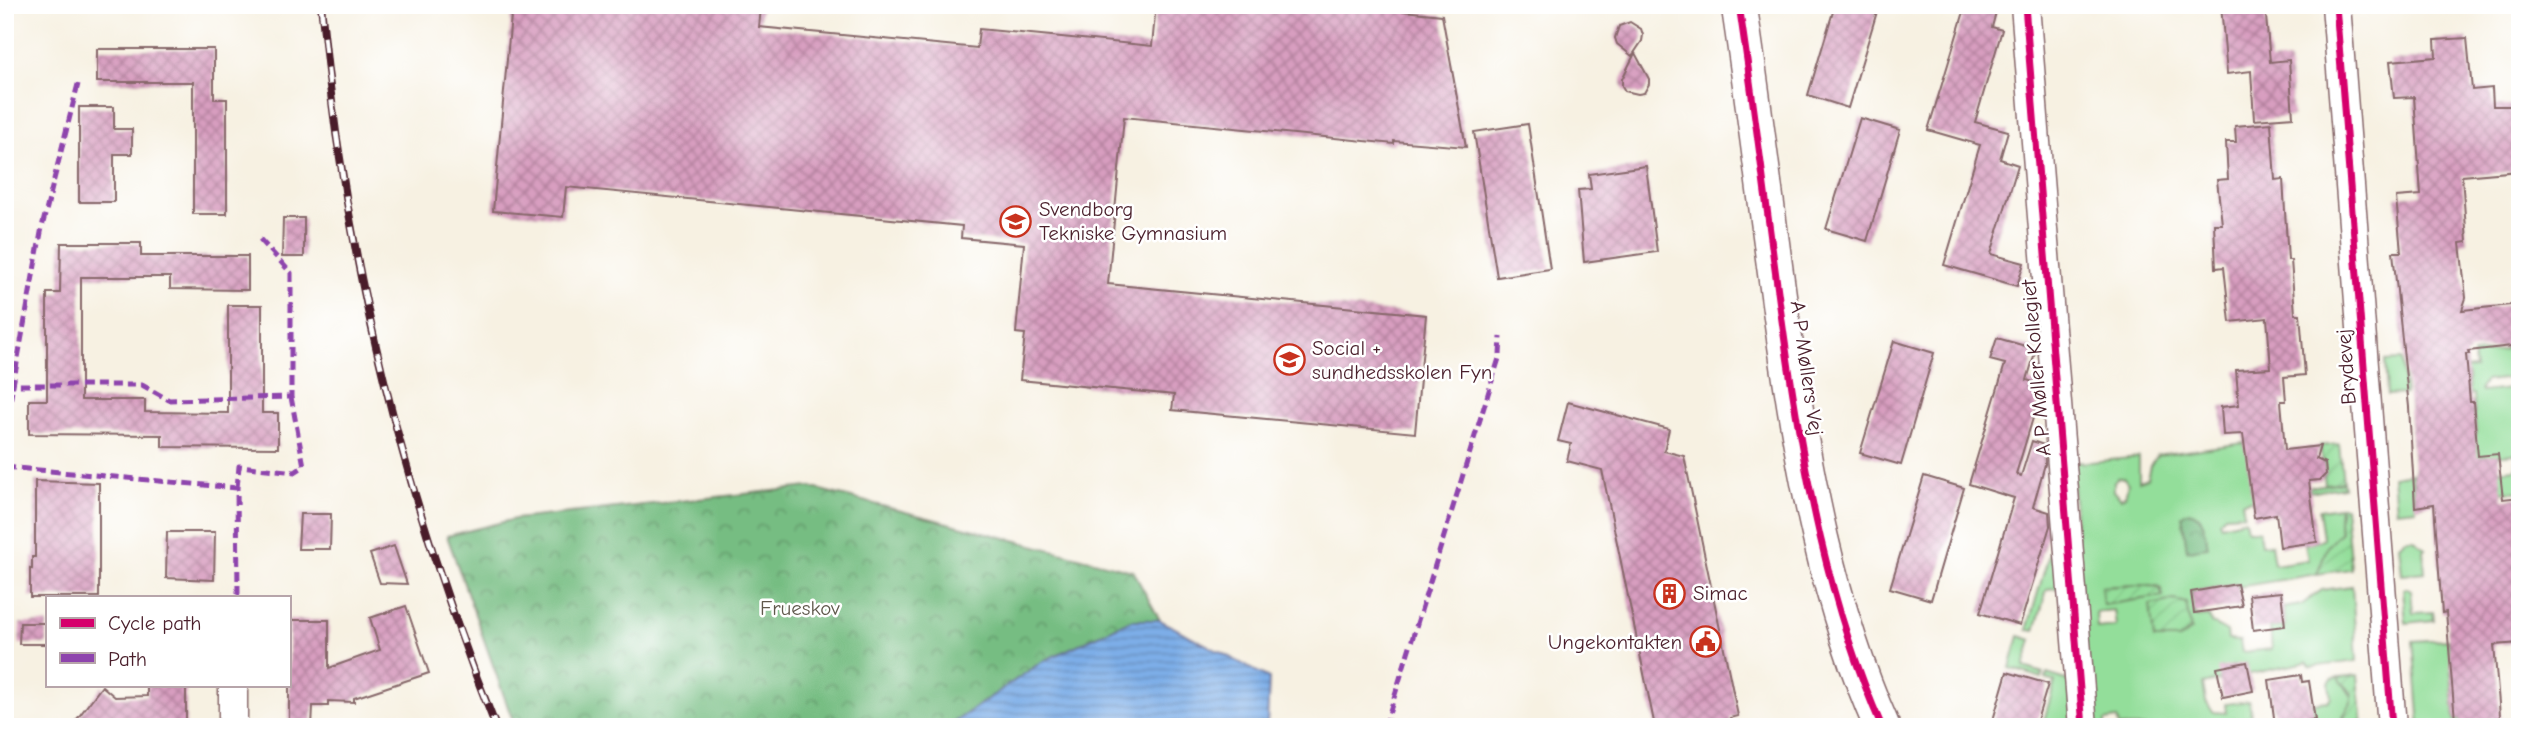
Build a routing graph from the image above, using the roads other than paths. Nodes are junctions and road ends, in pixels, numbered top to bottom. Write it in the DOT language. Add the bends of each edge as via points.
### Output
graph roads {
  1 [pos="1739,5"];
  2 [pos="2025,5"];
  3 [pos="2336,5"];
  4 [pos="233,686"];
  5 [pos="233,727"];
  6 [pos="1882,727"];
  7 [pos="2083,727"];
  8 [pos="2392,727"];
  1 -- 6 [label="street, A P Møllers Vej" via="1799,437 1829,577"];
  2 -- 7 [label="street, A P Møller Kollegiet"];
  3 -- 8 [label="street, Brydevej"];
  4 -- 5 [label="street"];
}
